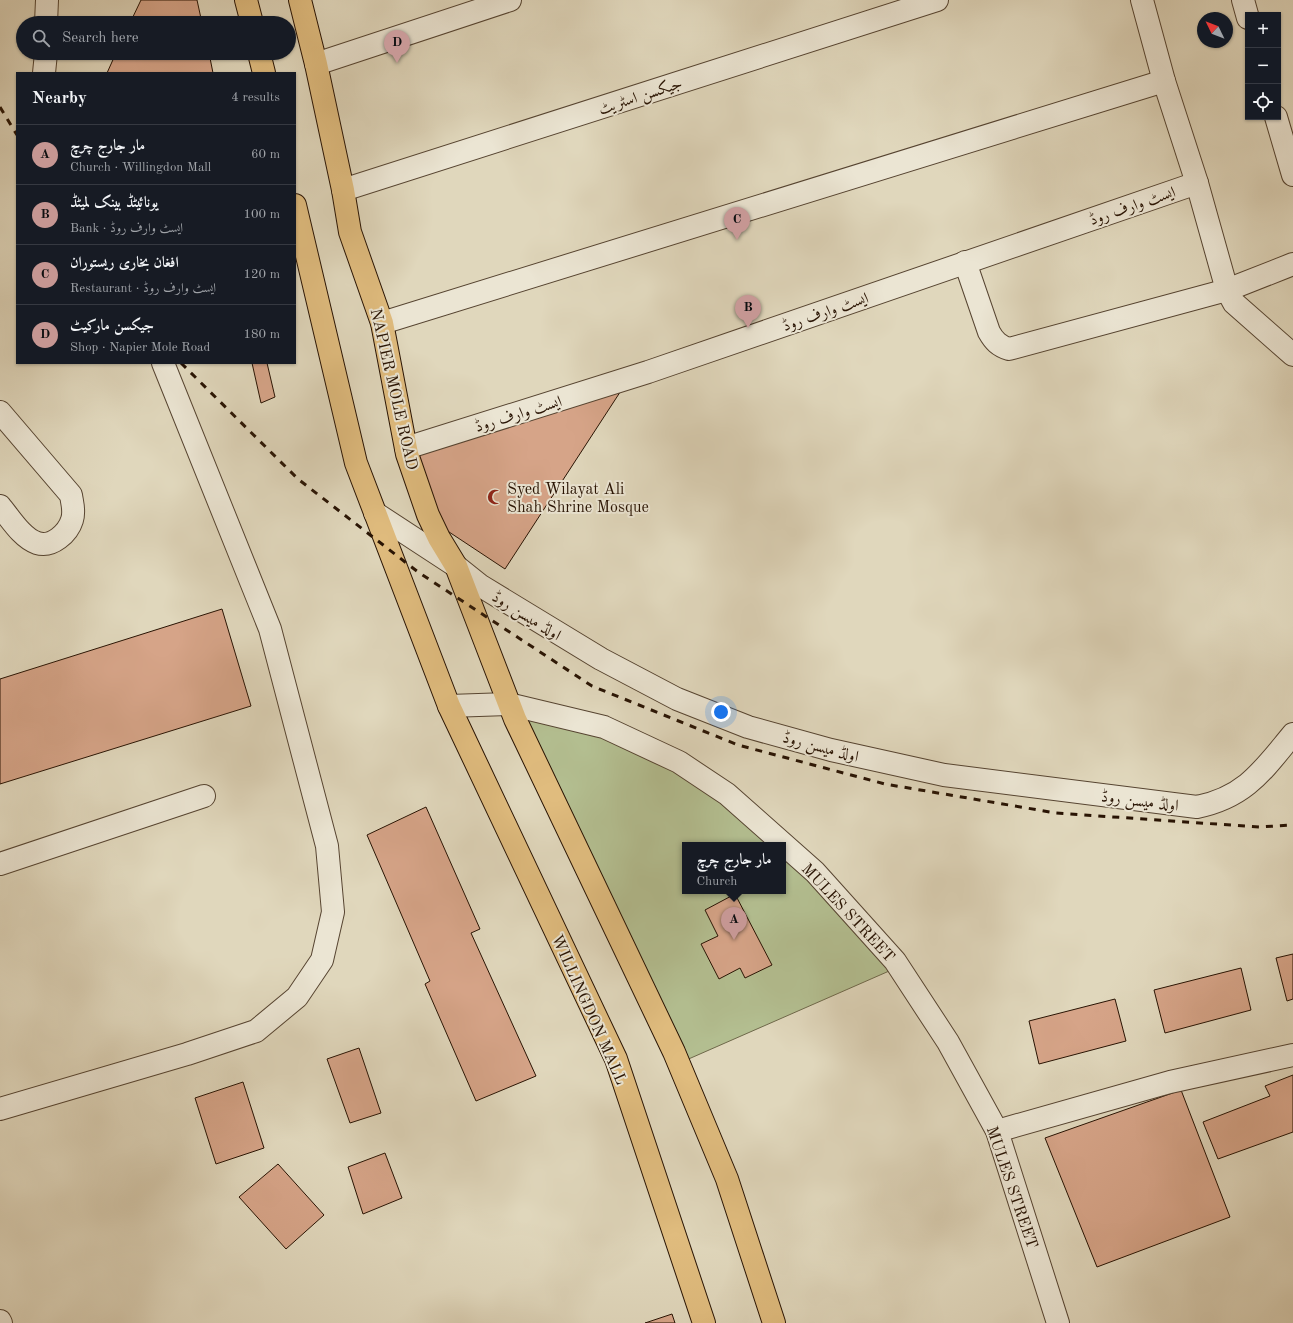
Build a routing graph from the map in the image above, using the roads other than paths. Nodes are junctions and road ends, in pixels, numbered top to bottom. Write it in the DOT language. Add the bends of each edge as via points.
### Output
graph roads {
  1 [pos="46,0"];
  2 [pos="246,0"];
  3 [pos="300,0"];
  4 [pos="510,0"];
  5 [pos="937,0"];
  6 [pos="1142,0"];
  7 [pos="1243,0"];
  8 [pos="1246,12"];
  9 [pos="46,16"];
  10 [pos="250,16"];
  11 [pos="45,60"];
  12 [pos="261,60"];
  13 [pos="316,64"];
  14 [pos="44,72"];
  15 [pos="264,72"];
  16 [pos="1164,81"];
  17 [pos="1277,120"];
  18 [pos="1293,175"];
  19 [pos="1197,183"];
  20 [pos="343,190"];
  21 [pos="296,210"];
  22 [pos="966,262"];
  23 [pos="1293,264"];
  24 [pos="1227,290"];
  25 [pos="382,323"];
  26 [pos="1293,355"];
  27 [pos="163,364"];
  28 [pos="0,412"];
  29 [pos="406,448"];
  30 [pos="0,506"];
  31 [pos="375,513"];
  32 [pos="456,566"];
  33 [pos="449,706"];
  34 [pos="512,711"];
  35 [pos="1293,734"];
  36 [pos="204,796"];
  37 [pos="781,842"];
  38 [pos="786,846"];
  39 [pos="0,864"];
  40 [pos="1293,1055"];
  41 [pos="0,1109"];
  42 [pos="997,1132"];
  43 [pos="704,1323"];
  44 [pos="774,1323"];
  45 [pos="1058,1323"];
  1 -- 9 [label="street"];
  2 -- 10 [label="main road"];
  3 -- 13 [label="main road, NAPIER MOLE ROAD"];
  4 -- 13 [label="street"];
  5 -- 20 [label="street, جیکسن اسٹریٹ"];
  6 -- 16 [label="street"];
  7 -- 8 [label="street"];
  11 -- 14 [label="street"];
  12 -- 15 [label="main road"];
  13 -- 20 [label="main road, NAPIER MOLE ROAD"];
  16 -- 19 [label="street"];
  16 -- 25 [label="street"];
  17 -- 18 [label="street"];
  19 -- 22 [label="street, ایسٹ وارف روڈ"];
  19 -- 24 [label="street"];
  20 -- 25 [label="main road, NAPIER MOLE ROAD" via="350,232"];
  21 -- 31 [label="main road" via="356,463"];
  22 -- 24 [label="street" via="988,332 1001,347 1009,349"];
  22 -- 29 [label="street, ایسٹ وارف روڈ" via="648,372"];
  23 -- 24 [label="street"];
  24 -- 26 [label="street" via="1234,304"];
  25 -- 29 [label="main road, NAPIER MOLE ROAD"];
  27 -- 41 [label="street" via="270,629 327,846 333,912 322,960 297,997 256,1031"];
  28 -- 30 [label="street" via="71,495 74,510 72,520 57,540 48,544 37,544 26,537"];
  29 -- 32 [label="main road, NAPIER MOLE ROAD" via="428,515"];
  31 -- 32 [label="street, اولڈ میسن روڈ"];
  31 -- 33 [label="main road"];
  32 -- 34 [label="main road, NAPIER MOLE ROAD"];
  32 -- 35 [label="street, اولڈ میسن روڈ" via="481,586 546,628 677,699 748,727 831,750 944,776 1197,807 1216,803 1238,793 1256,778"];
  33 -- 34 [label="street, MULES STREET"];
  33 -- 43 [label="main road, WILLINGDON MALL" via="616,1059"];
  34 -- 37 [label="street, MULES STREET" via="604,727 679,762 727,794"];
  34 -- 44 [label="main road" via="674,1052 727,1179"];
  36 -- 39 [label="street"];
  38 -- 42 [label="street, MULES STREET" via="815,872 895,961 948,1042"];
  40 -- 42 [label="street" via="1170,1082"];
  42 -- 45 [label="street, MULES STREET"];
}
